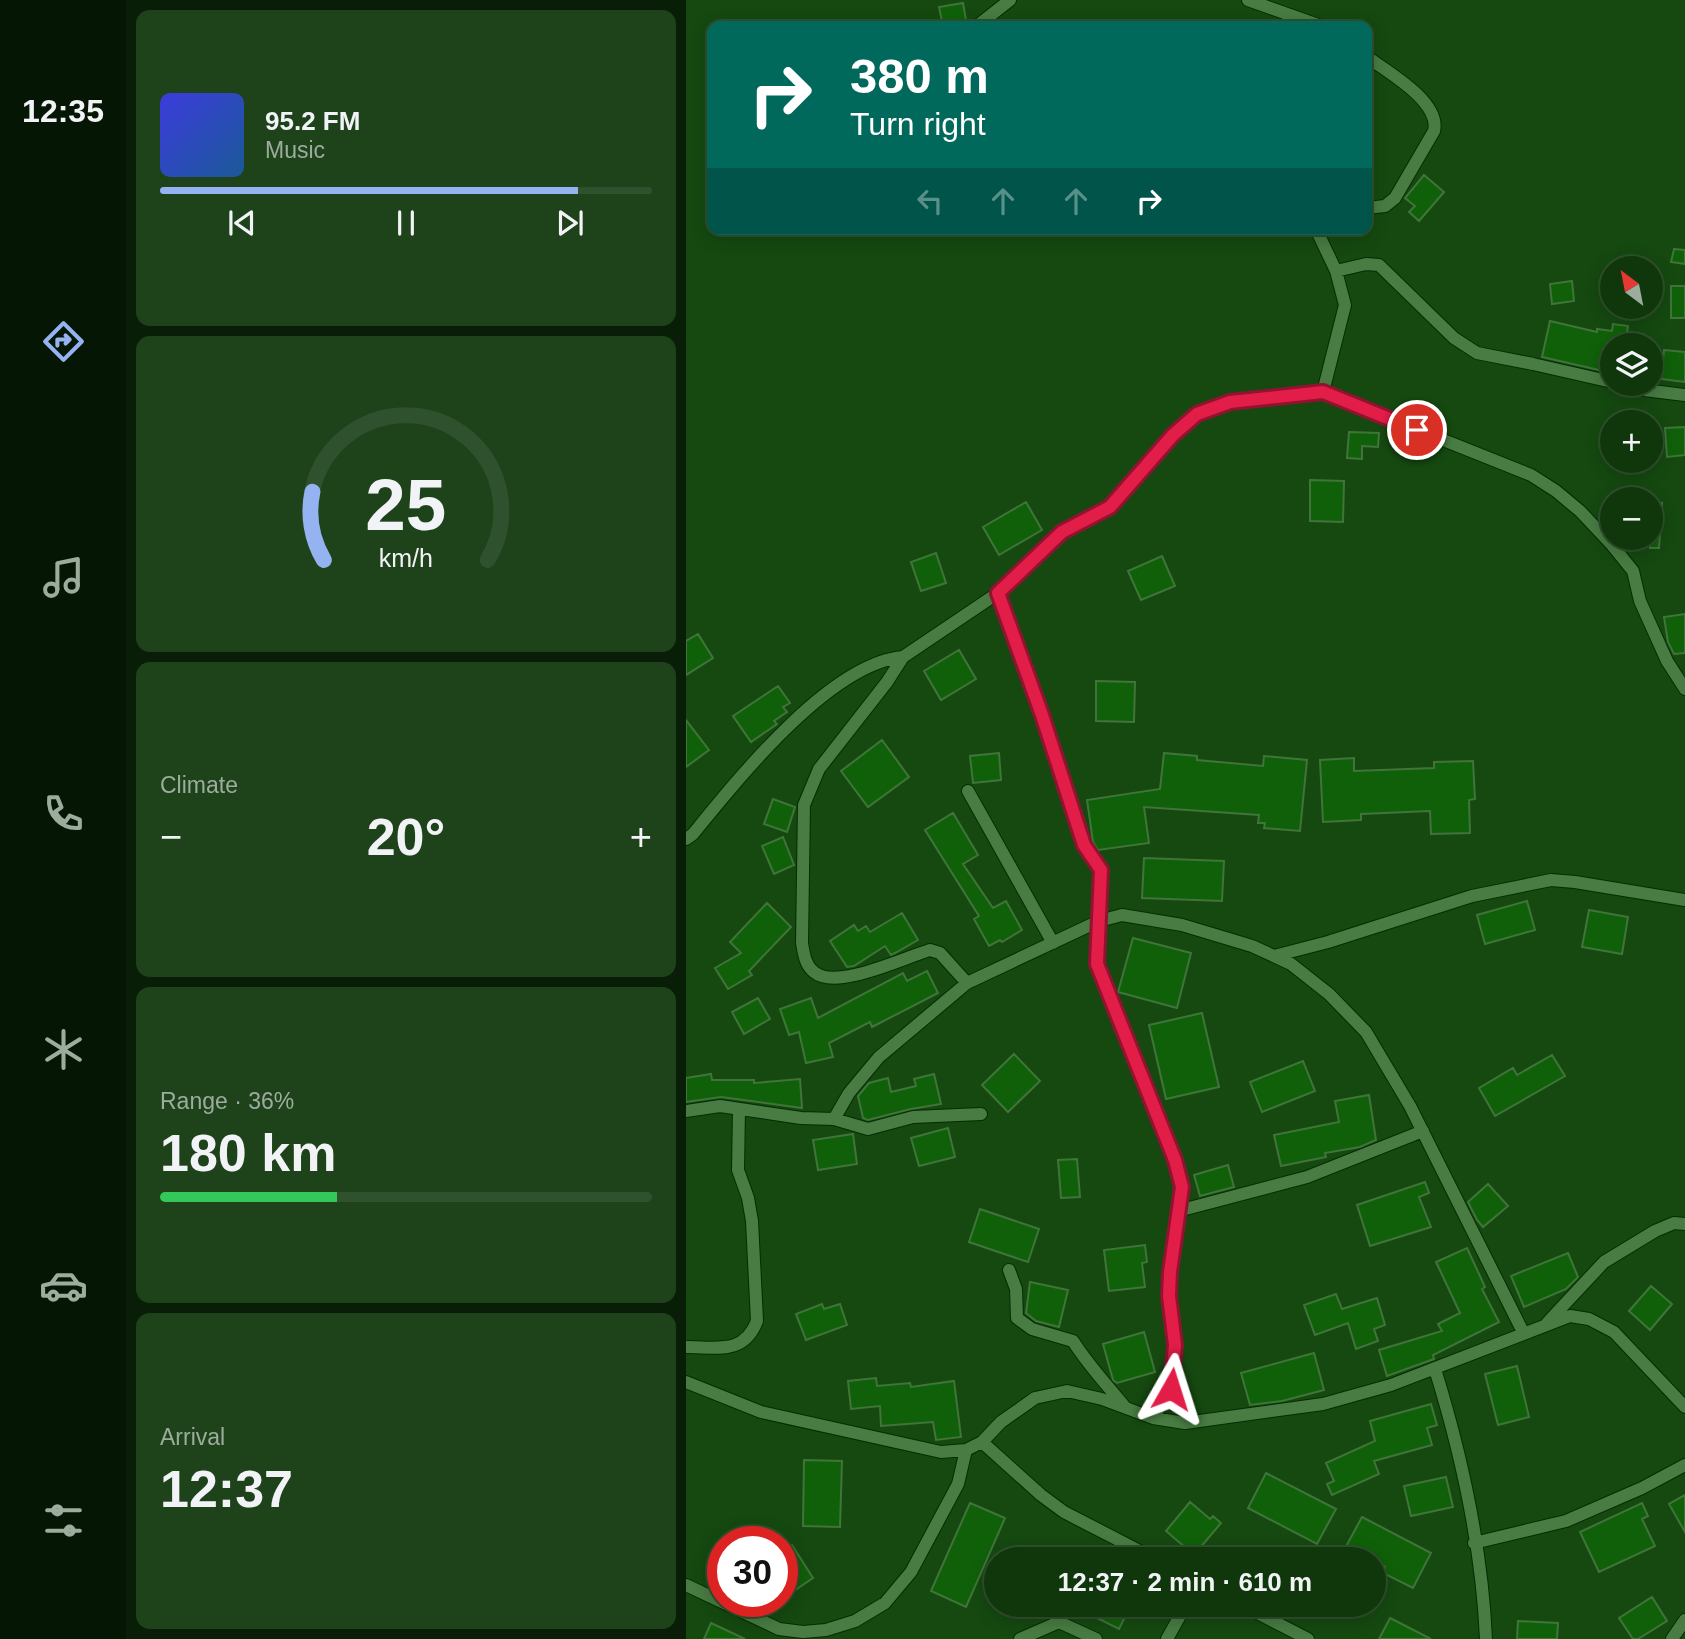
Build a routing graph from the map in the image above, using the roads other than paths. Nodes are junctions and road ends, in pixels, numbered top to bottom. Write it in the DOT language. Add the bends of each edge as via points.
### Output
graph roads {
  1 [pos="1010,0"];
  2 [pos="1248,0"];
  3 [pos="983,21"];
  4 [pos="1307,21"];
  5 [pos="1372,61"];
  6 [pos="1372,207"];
  7 [pos="1319,235"];
  8 [pos="1336,271"];
  9 [pos="1600,380"];
  10 [pos="1323,392"];
  11 [pos="1663,392"];
  12 [pos="1685,395"];
  13 [pos="998,593"];
  14 [pos="903,657"];
  15 [pos="1685,689"];
  16 [pos="968,791"];
  17 [pos="686,839"];
  18 [pos="1685,900"];
  19 [pos="1099,921"];
  20 [pos="1053,943"];
  21 [pos="1274,956"];
  22 [pos="967,983"];
  23 [pos="739,1109"];
  24 [pos="686,1111"];
  25 [pos="981,1114"];
  26 [pos="834,1119"];
  27 [pos="1423,1131"];
  28 [pos="1178,1211"];
  29 [pos="1685,1224"];
  30 [pos="1009,1270"];
  31 [pos="1545,1326"];
  32 [pos="1524,1334"];
  33 [pos="686,1347"];
  34 [pos="1435,1369"];
  35 [pos="686,1382"];
  36 [pos="1685,1407"];
  37 [pos="1126,1408"];
  38 [pos="1153,1418"];
  39 [pos="982,1441"];
  40 [pos="966,1450"];
  41 [pos="1685,1465"];
  42 [pos="1474,1543"];
  43 [pos="1132,1547"];
  44 [pos="686,1585"];
  45 [pos="1179,1617"];
  46 [pos="1265,1617"];
  47 [pos="1685,1620"];
  48 [pos="848,1624"];
  49 [pos="778,1634"];
  50 [pos="845,1639"];
  51 [pos="1020,1639"];
  52 [pos="1096,1639"];
  53 [pos="1167,1639"];
  54 [pos="1308,1639"];
  55 [pos="1486,1639"];
  56 [pos="1672,1639"];
  1 -- 3 [label="street"];
  2 -- 4 [label="street"];
  5 -- 6 [label="street" via="1414,91 1437,121 1395,198 1385,206"];
  7 -- 8 [label="street"];
  8 -- 9 [label="street" via="1379,265 1454,338 1477,353"];
  8 -- 10 [label="street" via="1345,305"];
  10 -- 13 [label="street" via="1230,402 1197,414 1110,507 1062,532"];
  10 -- 15 [label="street" via="1503,463 1556,491 1633,571 1640,601"];
  11 -- 12 [label="street"];
  13 -- 14 [label="street"];
  13 -- 19 [label="street" via="1084,845 1101,870"];
  14 -- 17 [label="street" via="885,658 860,669 814,702"];
  14 -- 22 [label="street" via="819,769 804,805 805,960 815,974 833,979 930,950 940,953"];
  16 -- 20 [label="street"];
  18 -- 21 [label="street" via="1551,880 1472,896"];
  19 -- 20 [label="street"];
  19 -- 21 [label="street" via="1122,915 1182,925"];
  19 -- 28 [label="street" via="1097,964 1175,1160 1182,1187"];
  20 -- 22 [label="street"];
  21 -- 27 [label="street" via="1329,994 1366,1032"];
  22 -- 26 [label="street" via="879,1058"];
  23 -- 24 [label="street" via="720,1106"];
  23 -- 26 [label="street"];
  23 -- 33 [label="street" via="738,1170 752,1222 757,1321 744,1343"];
  25 -- 26 [label="street" via="913,1117 868,1129"];
  27 -- 28 [label="street" via="1307,1177"];
  27 -- 32 [label="street"];
  28 -- 38 [label="street" via="1169,1296 1175,1345 1171,1389"];
  29 -- 31 [label="street" via="1674,1223 1656,1231 1604,1262"];
  30 -- 37 [label="street" via="1016,1289 1017,1318 1032,1329 1073,1341"];
  31 -- 32 [label="street"];
  31 -- 36 [label="street" via="1570,1316 1589,1319 1614,1332"];
  32 -- 34 [label="street"];
  34 -- 38 [label="street" via="1323,1404 1185,1423"];
  34 -- 42 [label="street" via="1452,1425"];
  35 -- 40 [label="street" via="761,1412 941,1452"];
  37 -- 38 [label="street"];
  37 -- 39 [label="street" via="1067,1391 1035,1398"];
  39 -- 40 [label="street"];
  39 -- 43 [label="street" via="1064,1512"];
  40 -- 48 [label="street" via="958,1484 911,1572 885,1603"];
  41 -- 42 [label="street" via="1566,1521"];
  42 -- 55 [label="street"];
  44 -- 49 [label="street"];
  45 -- 53 [label="street"];
  46 -- 54 [label="street"];
  47 -- 56 [label="street"];
  48 -- 49 [label="street"];
  48 -- 50 [label="street"];
  51 -- 52 [label="street" via="1059,1622"];
}
